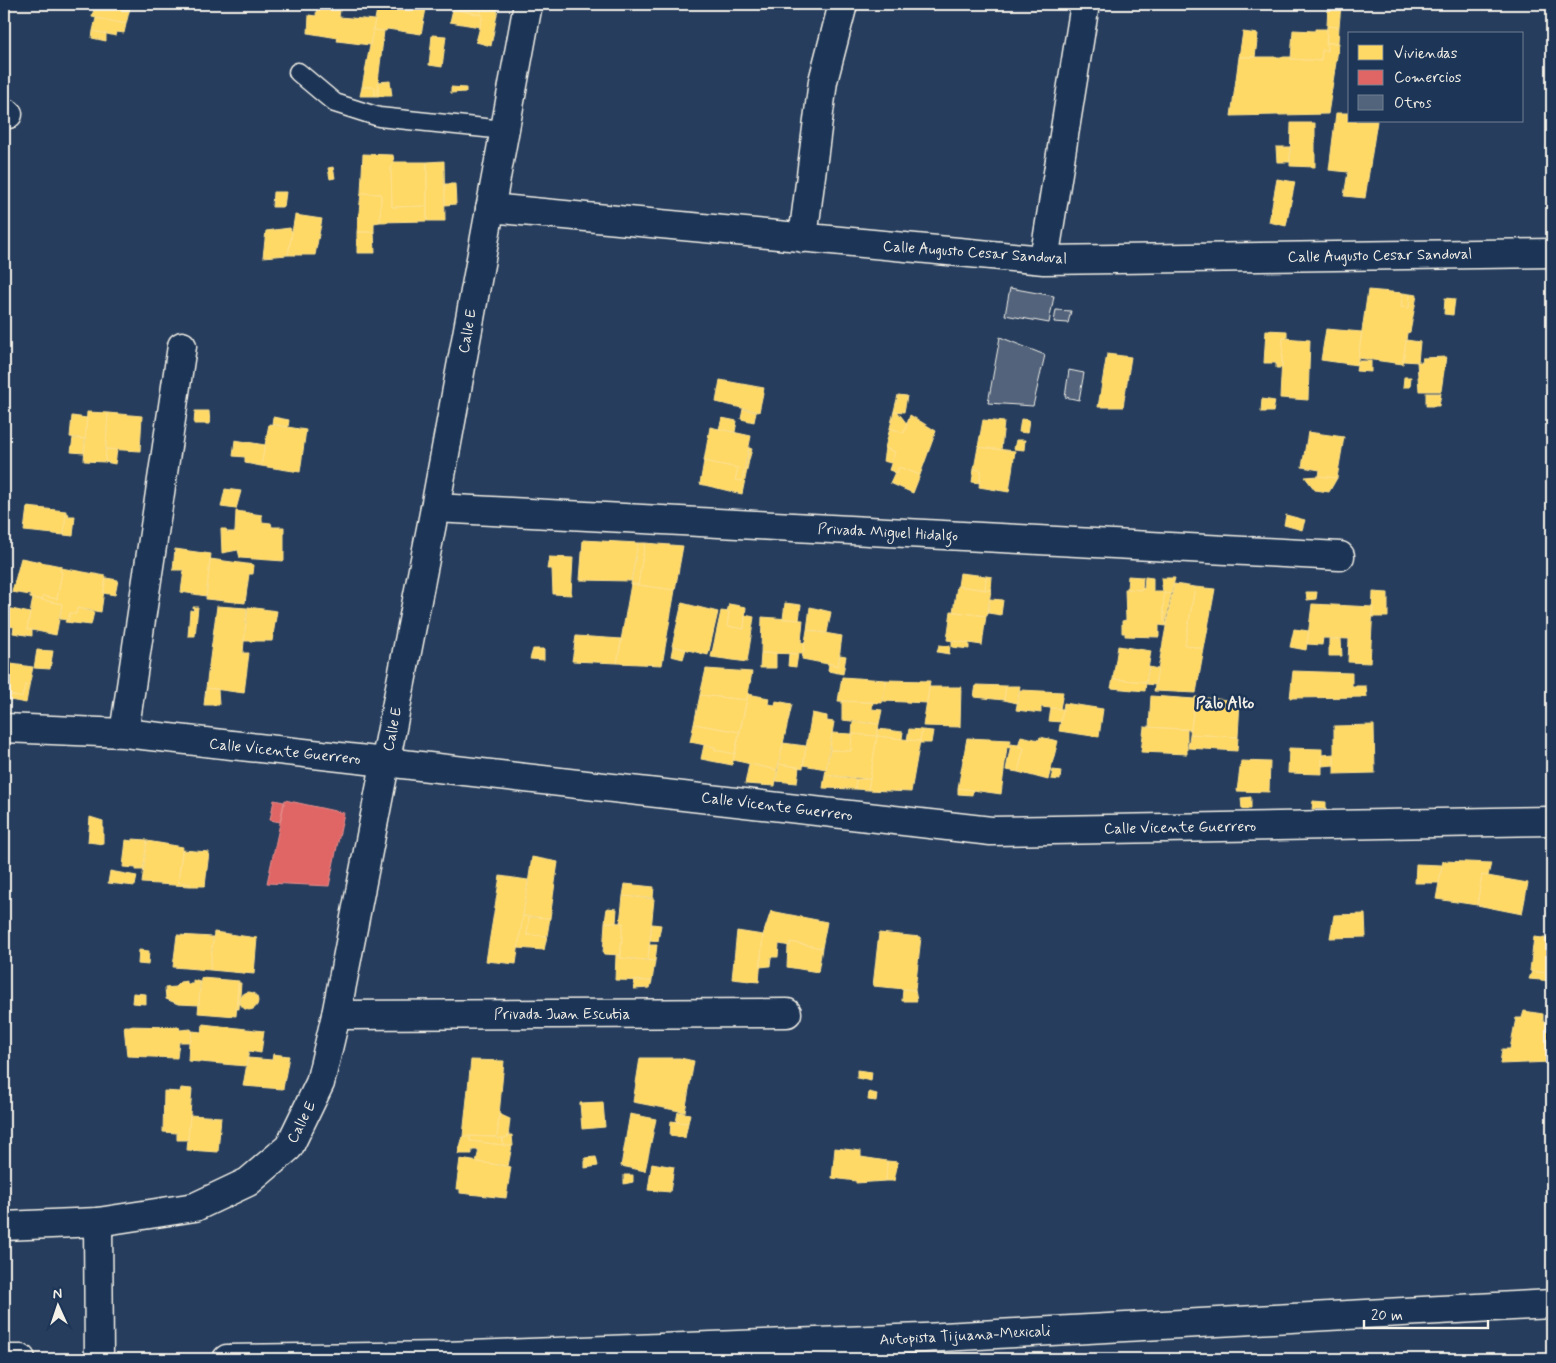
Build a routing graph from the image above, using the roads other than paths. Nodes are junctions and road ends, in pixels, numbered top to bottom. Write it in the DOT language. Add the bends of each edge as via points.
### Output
graph roads {
  1 [pos="528,4"];
  2 [pos="843,4"];
  3 [pos="1085,4"];
  4 [pos="298,72"];
  5 [pos="504,130"];
  6 [pos="490,208"];
  7 [pos="804,238"];
  8 [pos="1552,253"];
  9 [pos="1044,260"];
  10 [pos="182,346"];
  11 [pos="435,508"];
  12 [pos="1340,556"];
  13 [pos="4,728"];
  14 [pos="124,733"];
  15 [pos="385,762"];
  16 [pos="1552,821"];
  17 [pos="787,1013"];
  18 [pos="336,1015"];
  19 [pos="98,1222"];
  20 [pos="4,1226"];
  21 [pos="1552,1304"];
  22 [pos="4,1359"];
  23 [pos="21,1359"];
  24 [pos="99,1359"];
  25 [pos="227,1359"];
  1 -- 5 [label="main road, Calle E"];
  2 -- 7 [label="main road" via="823,81"];
  3 -- 9 [label="main road"];
  4 -- 5 [label="lane" via="335,103 379,118"];
  5 -- 6 [label="main road, Calle E"];
  6 -- 7 [label="main road, Calle Augusto Cesar Sandoval"];
  6 -- 11 [label="main road, Calle E"];
  7 -- 9 [label="main road, Calle Augusto Cesar Sandoval"];
  8 -- 9 [label="main road, Calle Augusto Cesar Sandoval"];
  10 -- 14 [label="main road"];
  11 -- 12 [label="main road, Privada Miguel Hidalgo"];
  11 -- 15 [label="main road, Calle E"];
  13 -- 14 [label="main road, Calle Vicente Guerrero"];
  14 -- 15 [label="main road, Calle Vicente Guerrero"];
  15 -- 16 [label="main road, Calle Vicente Guerrero" via="992,831"];
  15 -- 18 [label="main road, Calle E"];
  17 -- 18 [label="main road, Privada Juan Escutia"];
  18 -- 19 [label="main road, Calle E" via="320,1083 289,1147 248,1182 195,1207"];
  19 -- 20 [label="main road, Calle E"];
  19 -- 24 [label="main road"];
  21 -- 25 [label="main road, Autopista Tijuana-Mexicali" via="924,1338 446,1356"];
  22 -- 23 [label="main road"];
}
